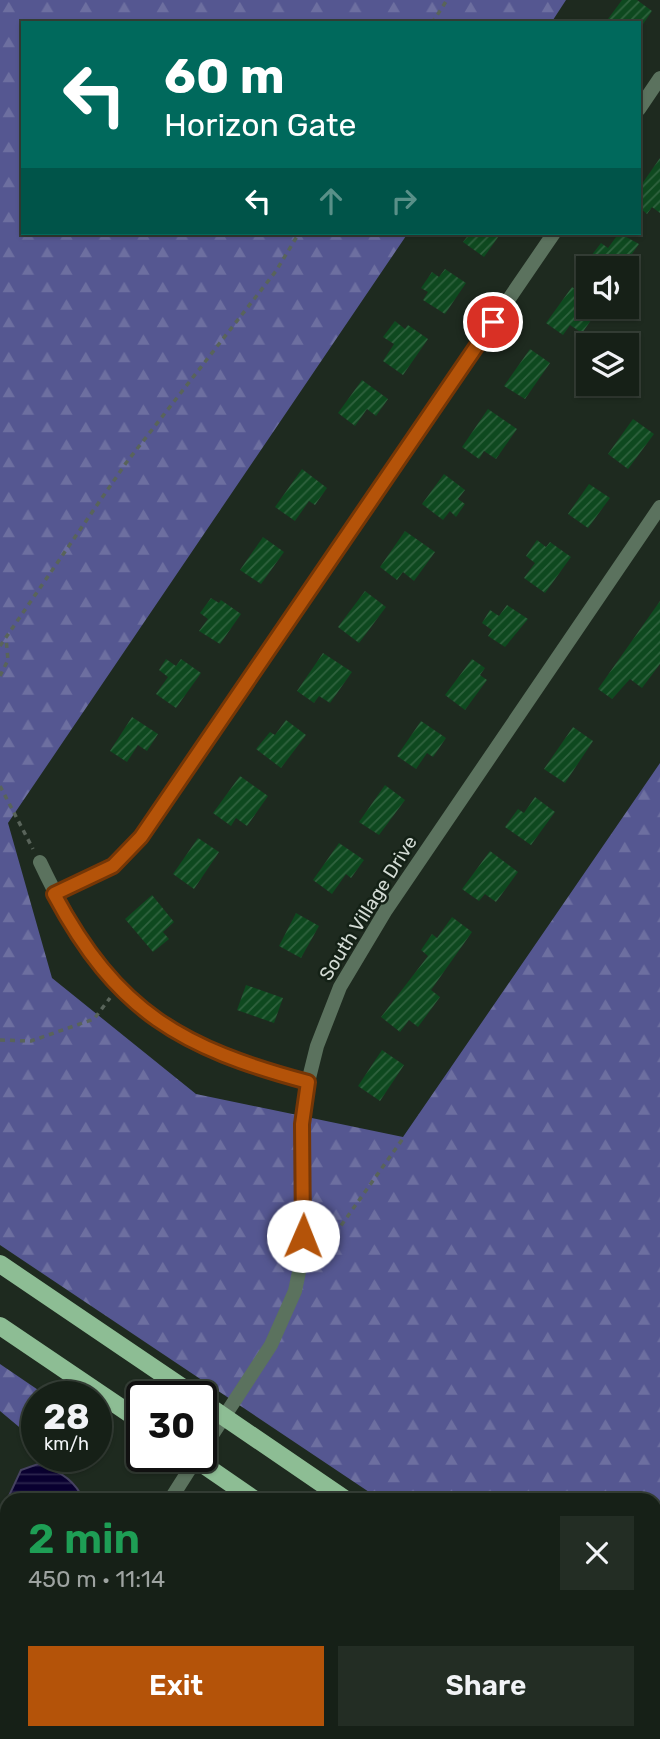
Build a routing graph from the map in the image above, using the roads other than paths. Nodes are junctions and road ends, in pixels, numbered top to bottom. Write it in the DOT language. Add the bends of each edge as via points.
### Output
graph roads {
  1 [pos="660,78"];
  2 [pos="641,106"];
  3 [pos="553,235"];
  4 [pos="660,507"];
  5 [pos="40,862"];
  6 [pos="54,894"];
  7 [pos="308,1082"];
  8 [pos="0,1264"];
  9 [pos="0,1326"];
  10 [pos="173,1381"];
  11 [pos="126,1411"];
  12 [pos="217,1411"];
  13 [pos="225,1416"];
  14 [pos="217,1427"];
  15 [pos="217,1471"];
  16 [pos="187,1472"];
  17 [pos="174,1493"];
  18 [pos="246,1493"];
  19 [pos="336,1493"];
  1 -- 2 [label="street"];
  3 -- 6 [label="street" via="141,837 113,866"];
  4 -- 7 [label="street, South Village Drive" via="366,940 327,1017"];
  5 -- 6 [label="street"];
  6 -- 7 [label="street" via="76,935 118,987 167,1029 253,1067"];
  7 -- 13 [label="street, South Village Drive" via="302,1124 303,1253 295,1292 271,1345"];
  8 -- 10 [label="main road"];
  9 -- 11 [label="main road"];
  12 -- 13 [label="main road"];
  13 -- 14 [label="street, South Village Drive"];
  13 -- 19 [label="main road"];
  15 -- 18 [label="main road"];
  16 -- 17 [label="street, South Village Drive"];
}
